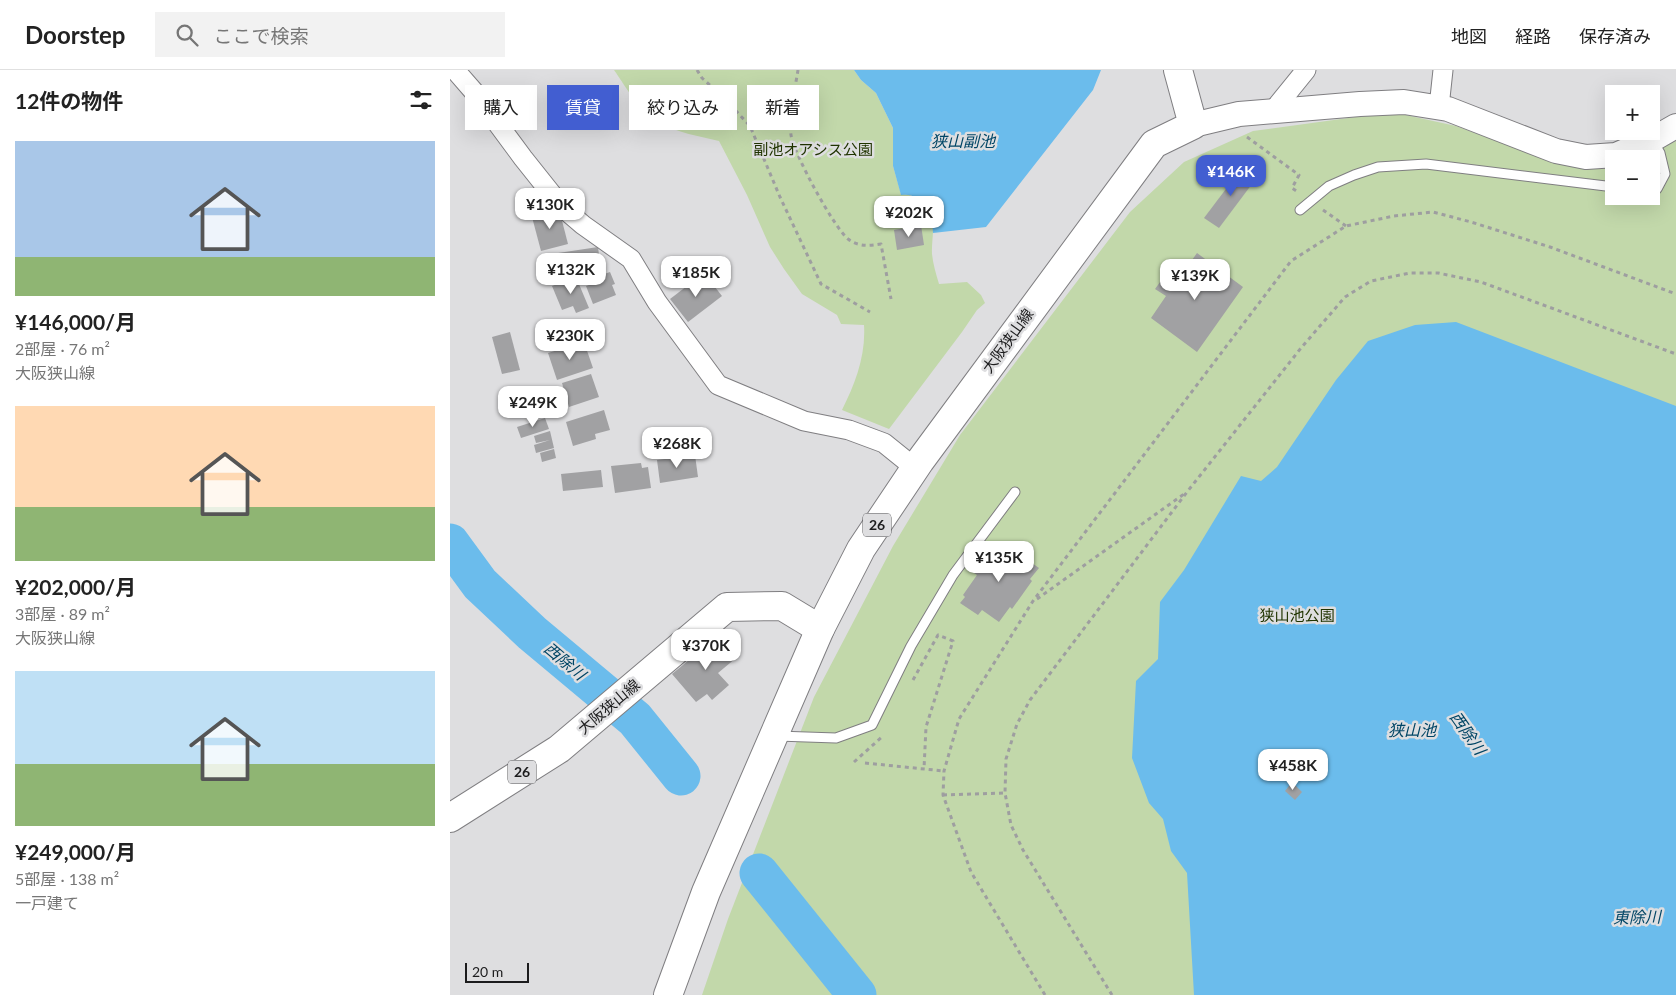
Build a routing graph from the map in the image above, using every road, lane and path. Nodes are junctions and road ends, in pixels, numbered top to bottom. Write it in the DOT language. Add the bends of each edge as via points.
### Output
graph roads {
  1 [pos="455,70"];
  2 [pos="697,70"];
  3 [pos="798,70"];
  4 [pos="1178,70"];
  5 [pos="1306,70"];
  6 [pos="1443,70"];
  7 [pos="1439,107"];
  8 [pos="1272,112"];
  9 [pos="1193,125"];
  10 [pos="1676,126"];
  11 [pos="1660,135"];
  12 [pos="1247,137"];
  13 [pos="1650,140"];
  14 [pos="1660,153"];
  15 [pos="1299,175"];
  16 [pos="1660,183"];
  17 [pos="1605,186"];
  18 [pos="1300,210"];
  19 [pos="1676,294"];
  20 [pos="891,299"];
  21 [pos="870,312"];
  22 [pos="1676,354"];
  23 [pos="915,468"];
  24 [pos="1015,492"];
  25 [pos="1187,492"];
  26 [pos="1033,601"];
  27 [pos="820,629"];
  28 [pos="910,687"];
  29 [pos="886,730"];
  30 [pos="774,735"];
  31 [pos="854,762"];
  32 [pos="865,763"];
  33 [pos="924,769"];
  34 [pos="944,771"];
  35 [pos="1005,793"];
  36 [pos="943,795"];
  37 [pos="450,818"];
  38 [pos="668,995"];
  39 [pos="1045,995"];
  40 [pos="1112,995"];
  1 -- 23 [label="street" via="562,207 631,260 657,302 718,385 804,421 848,430 884,443"];
  2 -- 21 [label="path" via="750,126 821,284"];
  3 -- 20 [label="path" via="791,137 832,220 849,239 863,246 881,244"];
  4 -- 9 [label="main road"];
  5 -- 8 [label="street"];
  6 -- 7 [label="street"];
  7 -- 8 [label="street" via="1404,102"];
  7 -- 13 [label="street" via="1556,150 1586,156 1616,155"];
  8 -- 9 [label="street" via="1239,114"];
  9 -- 23 [label="main road, 大阪狭山線 / 26" via="1154,144"];
  10 -- 11 [label="street"];
  12 -- 15 [label="path"];
  14 -- 16 [label="lane" via="1665,174"];
  17 -- 18 [label="lane" via="1426,164 1378,168 1354,175 1330,186"];
  19 -- 26 [label="path" via="1550,247 1433,212 1346,226 1290,260"];
  22 -- 25 [label="path" via="1481,282 1438,273 1410,273 1371,281 1345,297"];
  23 -- 27 [label="main road, 大阪狭山線 / 26" via="860,549"];
  24 -- 30 [label="lane" via="953,575 911,646 872,725 836,738"];
  25 -- 26 [label="path"];
  25 -- 35 [label="path" via="1030,700 1017,724 1006,760"];
  26 -- 34 [label="path" via="959,719"];
  27 -- 30 [label="main road, 大阪狭山線 / 26"];
  27 -- 37 [label="main road, 大阪狭山線 / 26" via="782,606 727,607 559,749"];
  28 -- 33 [label="path" via="938,635 952,641 926,726"];
  29 -- 31 [label="path" via="881,739"];
  30 -- 38 [label="main road, 大阪狭山線 / 26" via="706,892"];
  32 -- 33 [label="path"];
  33 -- 34 [label="path"];
  34 -- 36 [label="path"];
  35 -- 36 [label="path"];
  35 -- 40 [label="path" via="1011,825 1023,850"];
  36 -- 39 [label="path" via="971,872"];
}
